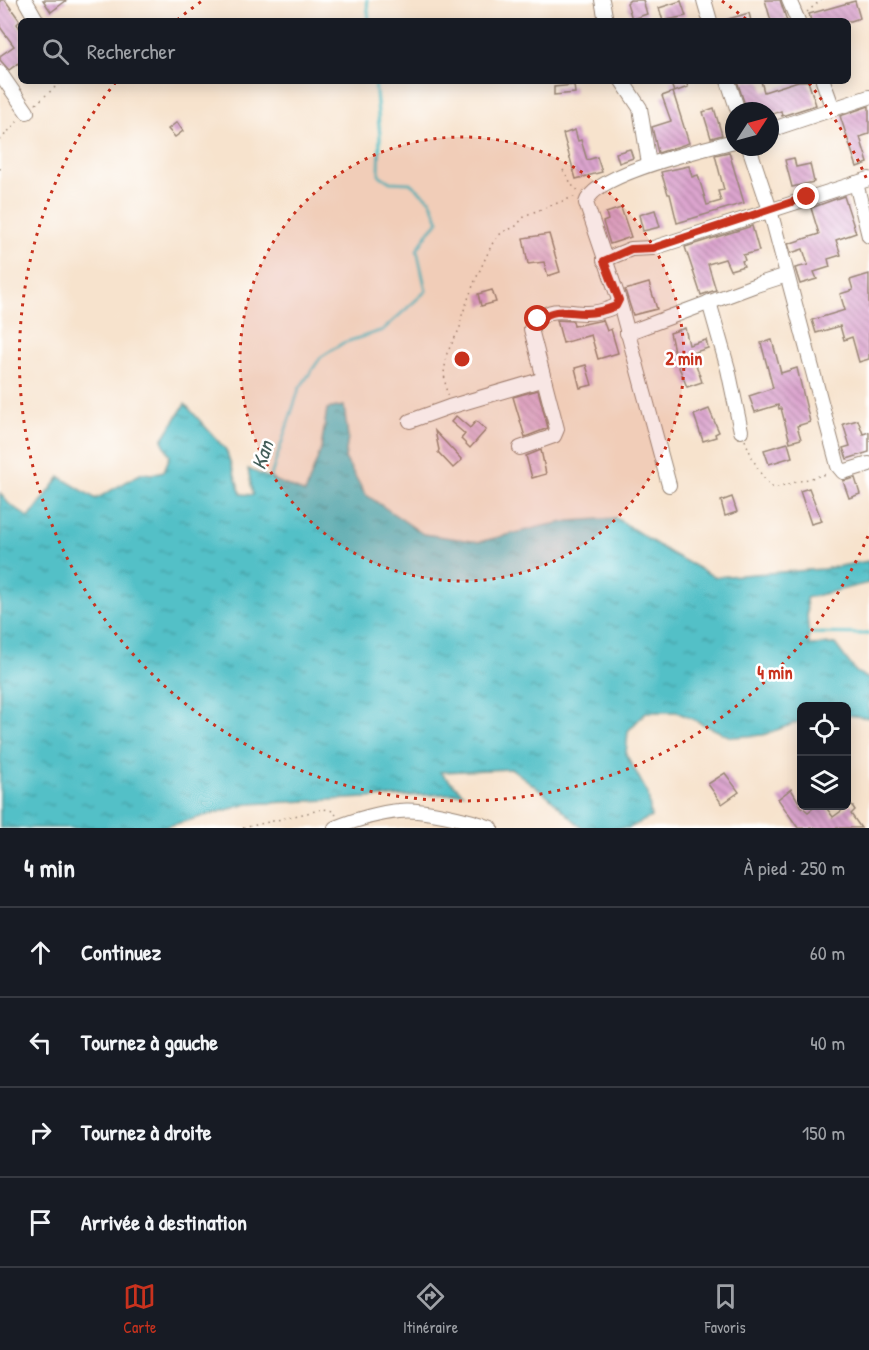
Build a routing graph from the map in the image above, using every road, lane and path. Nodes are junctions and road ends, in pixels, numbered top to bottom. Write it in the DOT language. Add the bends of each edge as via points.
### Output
graph roads {
  1 [pos="25,0"];
  2 [pos="602,0"];
  3 [pos="704,0"];
  4 [pos="789,0"];
  5 [pos="821,0"];
  6 [pos="801,17"];
  7 [pos="35,18"];
  8 [pos="605,18"];
  9 [pos="709,18"];
  10 [pos="0,73"];
  11 [pos="624,84"];
  12 [pos="730,84"];
  13 [pos="824,84"];
  14 [pos="869,97"];
  15 [pos="735,102"];
  16 [pos="833,109"];
  17 [pos="27,112"];
  18 [pos="779,127"];
  19 [pos="725,143"];
  20 [pos="752,156"];
  21 [pos="649,164"];
  22 [pos="0,168"];
  23 [pos="563,170"];
  24 [pos="0,171"];
  25 [pos="863,181"];
  26 [pos="770,210"];
  27 [pos="869,236"];
  28 [pos="604,261"];
  29 [pos="787,275"];
  30 [pos="619,300"];
  31 [pos="710,302"];
  32 [pos="627,333"];
  33 [pos="544,379"];
  34 [pos="449,407"];
  35 [pos="410,421"];
  36 [pos="741,431"];
  37 [pos="520,448"];
  38 [pos="869,465"];
  39 [pos="840,470"];
  40 [pos="669,485"];
  41 [pos="340,826"];
  42 [pos="243,828"];
  43 [pos="490,828"];
  1 -- 7 [label="street"];
  2 -- 8 [label="street"];
  3 -- 9 [label="street"];
  4 -- 6 [label="street"];
  5 -- 6 [label="path"];
  10 -- 17 [label="street"];
  11 -- 21 [label="street" via="639,108"];
  12 -- 15 [label="street"];
  13 -- 16 [label="street"];
  14 -- 16 [label="street"];
  16 -- 18 [label="street"];
  19 -- 21 [label="street"];
  20 -- 26 [label="street"];
  21 -- 28 [label="street" via="615,178 588,197 586,203"];
  22 -- 24 [label="path"];
  23 -- 34 [label="path" via="574,188 583,194 526,216 492,244 447,352 444,373"];
  25 -- 26 [label="street"];
  25 -- 27 [label="street"];
  26 -- 28 [label="street" via="653,248 631,249"];
  26 -- 29 [label="street"];
  28 -- 30 [label="street"];
  29 -- 31 [label="street"];
  29 -- 39 [label="street"];
  30 -- 32 [label="street"];
  30 -- 33 [label="street" via="616,306 604,311 552,311 538,319 531,329"];
  31 -- 32 [label="street"];
  31 -- 36 [label="street"];
  32 -- 40 [label="street"];
  33 -- 34 [label="street"];
  33 -- 37 [label="street" via="557,429 554,436"];
  34 -- 35 [label="street"];
  36 -- 39 [label="path" via="756,466 773,488"];
  38 -- 39 [label="street"];
  41 -- 42 [label="path" via="333,811 324,809"];
  41 -- 43 [label="street" via="401,810"];
}
